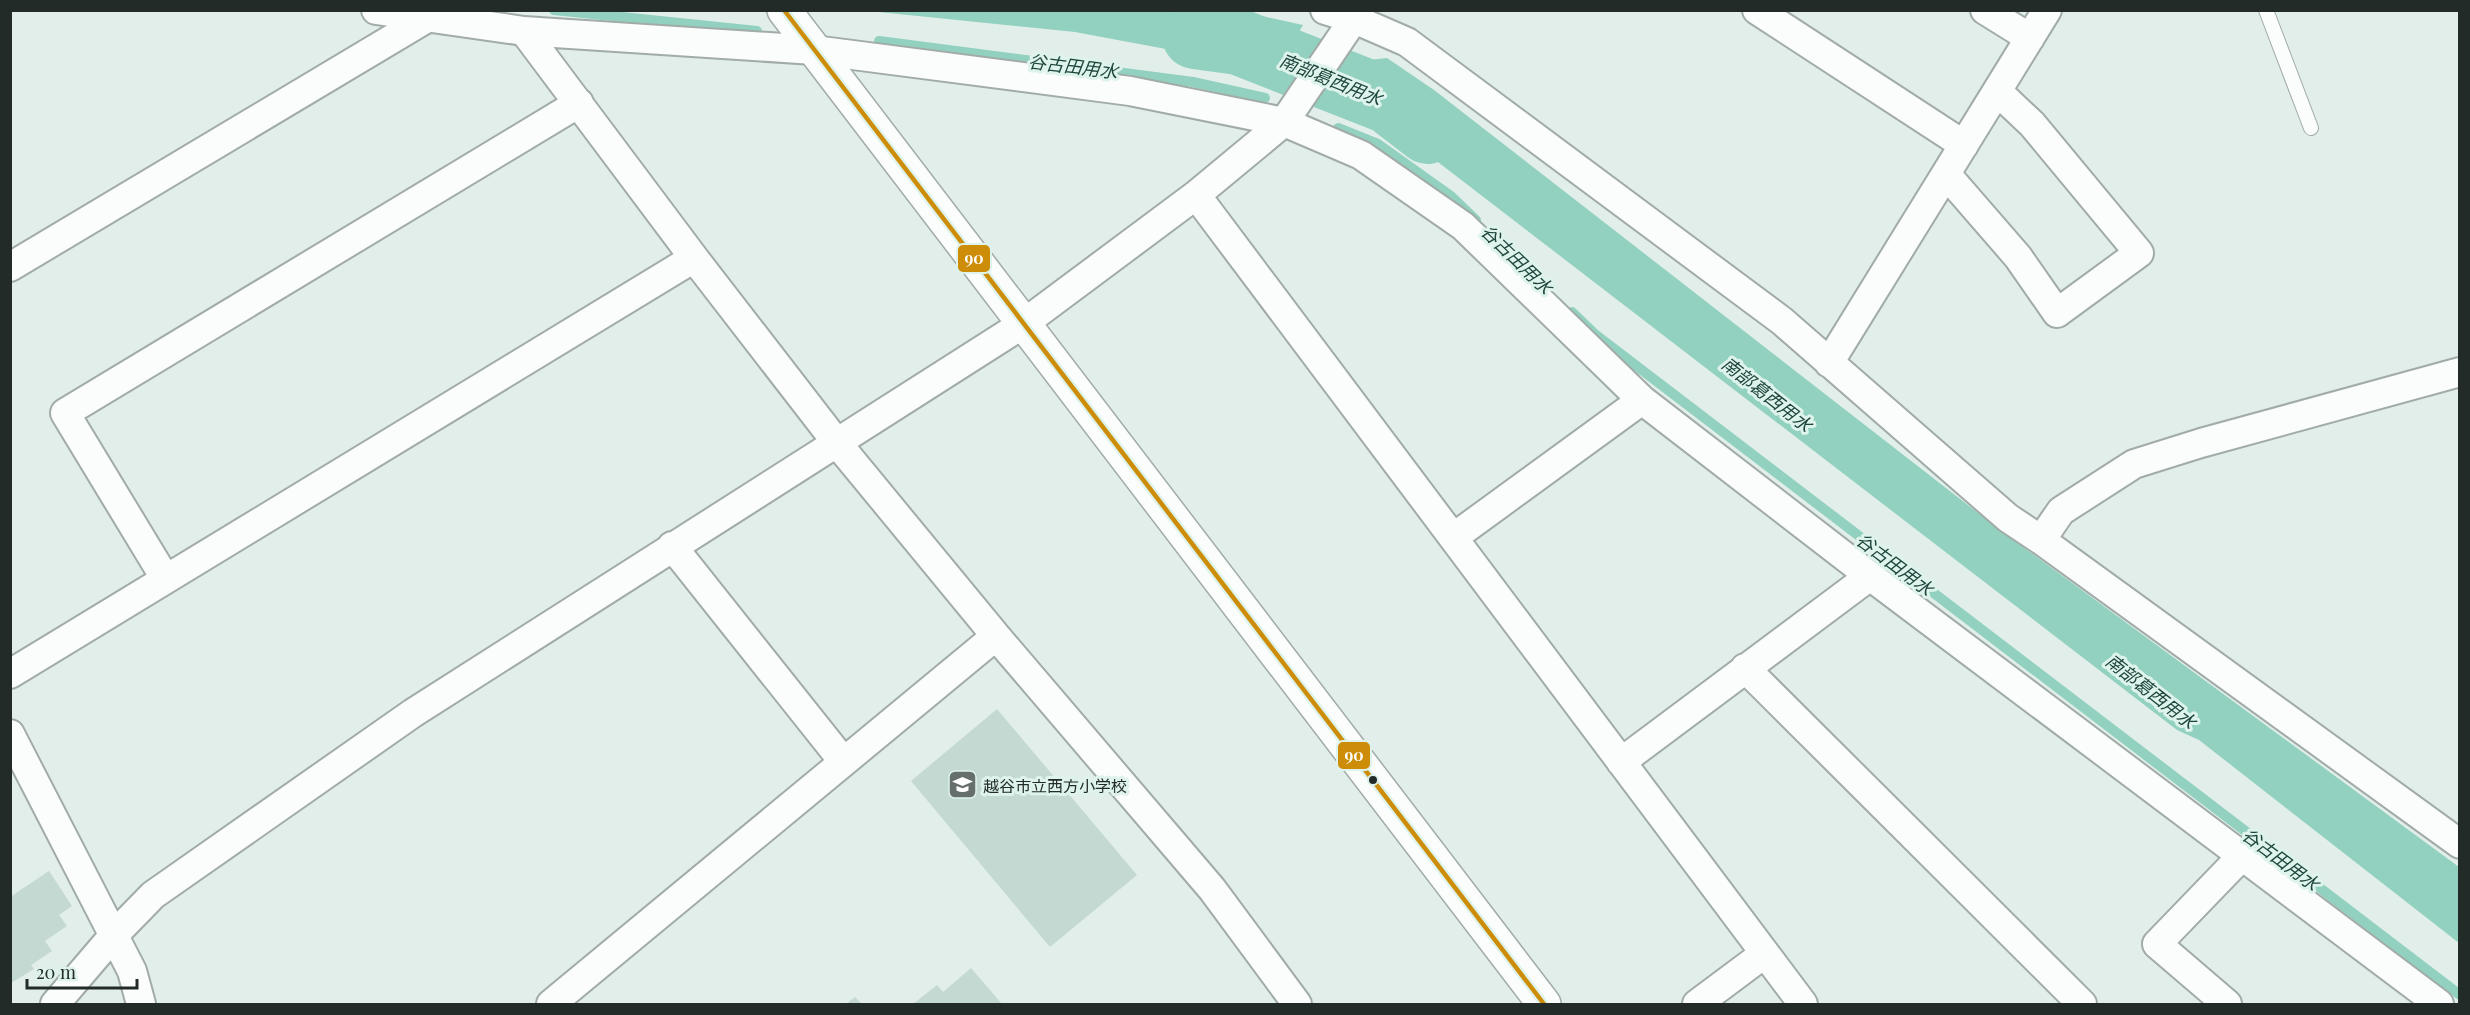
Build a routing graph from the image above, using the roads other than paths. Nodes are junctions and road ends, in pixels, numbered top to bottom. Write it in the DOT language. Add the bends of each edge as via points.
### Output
graph roads {
  1 [pos="376,10"];
  2 [pos="784,10"];
  3 [pos="1325,10"];
  4 [pos="1757,10"];
  5 [pos="1985,10"];
  6 [pos="2047,10"];
  7 [pos="2266,10"];
  8 [pos="1357,15"];
  9 [pos="427,18"];
  10 [pos="524,31"];
  11 [pos="2030,38"];
  12 [pos="813,49"];
  13 [pos="1997,91"];
  14 [pos="579,103"];
  15 [pos="1284,122"];
  16 [pos="2311,128"];
  17 [pos="1964,145"];
  18 [pos="1946,174"];
  19 [pos="1196,195"];
  20 [pos="693,258"];
  21 [pos="10,267"];
  22 [pos="1023,324"];
  23 [pos="1829,363"];
  24 [pos="2460,372"];
  25 [pos="1642,400"];
  26 [pos="837,443"];
  27 [pos="1454,537"];
  28 [pos="2041,540"];
  29 [pos="672,546"];
  30 [pos="1870,576"];
  31 [pos="165,578"];
  32 [pos="996,636"];
  33 [pos="1745,668"];
  34 [pos="10,674"];
  35 [pos="10,734"];
  36 [pos="843,761"];
  37 [pos="1621,762"];
  38 [pos="2460,844"];
  39 [pos="2242,856"];
  40 [pos="114,935"];
  41 [pos="1764,954"];
  42 [pos="55,1005"];
  43 [pos="141,1005"];
  44 [pos="551,1005"];
  45 [pos="1297,1005"];
  46 [pos="1544,1005"];
  47 [pos="1697,1005"];
  48 [pos="1803,1005"];
  49 [pos="2082,1005"];
  50 [pos="2227,1005"];
  51 [pos="2439,1005"];
  1 -- 9 [label="street"];
  2 -- 12 [label="main road"];
  3 -- 8 [label="street"];
  4 -- 17 [label="street"];
  5 -- 11 [label="street"];
  6 -- 11 [label="street"];
  7 -- 16 [label="lane"];
  8 -- 15 [label="street"];
  8 -- 23 [label="street" via="1407,42 1782,321"];
  9 -- 10 [label="street"];
  9 -- 21 [label="street"];
  10 -- 12 [label="street"];
  10 -- 14 [label="street"];
  11 -- 13 [label="street"];
  12 -- 15 [label="street" via="1130,91"];
  12 -- 22 [label="main road"];
  13 -- 17 [label="street"];
  13 -- 18 [label="street" via="2032,124 2139,253 2056,313 2018,257"];
  14 -- 20 [label="street"];
  14 -- 31 [label="street" via="65,413"];
  15 -- 19 [label="street"];
  15 -- 25 [label="street" via="1360,155 1464,226"];
  17 -- 18 [label="street"];
  18 -- 23 [label="street"];
  19 -- 22 [label="street"];
  19 -- 27 [label="street"];
  20 -- 26 [label="street"];
  20 -- 31 [label="street"];
  22 -- 26 [label="street"];
  22 -- 46 [label="main road"];
  23 -- 28 [label="street" via="2008,518"];
  24 -- 28 [label="street" via="2134,464 2061,512"];
  25 -- 27 [label="street"];
  25 -- 30 [label="street"];
  26 -- 29 [label="street"];
  26 -- 32 [label="street"];
  27 -- 37 [label="street"];
  28 -- 38 [label="street"];
  29 -- 36 [label="street"];
  29 -- 40 [label="street" via="413,713 153,895"];
  30 -- 33 [label="street"];
  30 -- 39 [label="street"];
  31 -- 34 [label="street"];
  32 -- 36 [label="street"];
  32 -- 45 [label="street" via="1212,889"];
  33 -- 37 [label="street"];
  33 -- 49 [label="street"];
  35 -- 40 [label="street"];
  36 -- 44 [label="street"];
  37 -- 41 [label="street"];
  39 -- 50 [label="street" via="2157,944"];
  39 -- 51 [label="street"];
  40 -- 42 [label="street"];
  40 -- 43 [label="street" via="132,971"];
  41 -- 47 [label="street"];
  41 -- 48 [label="street"];
}
